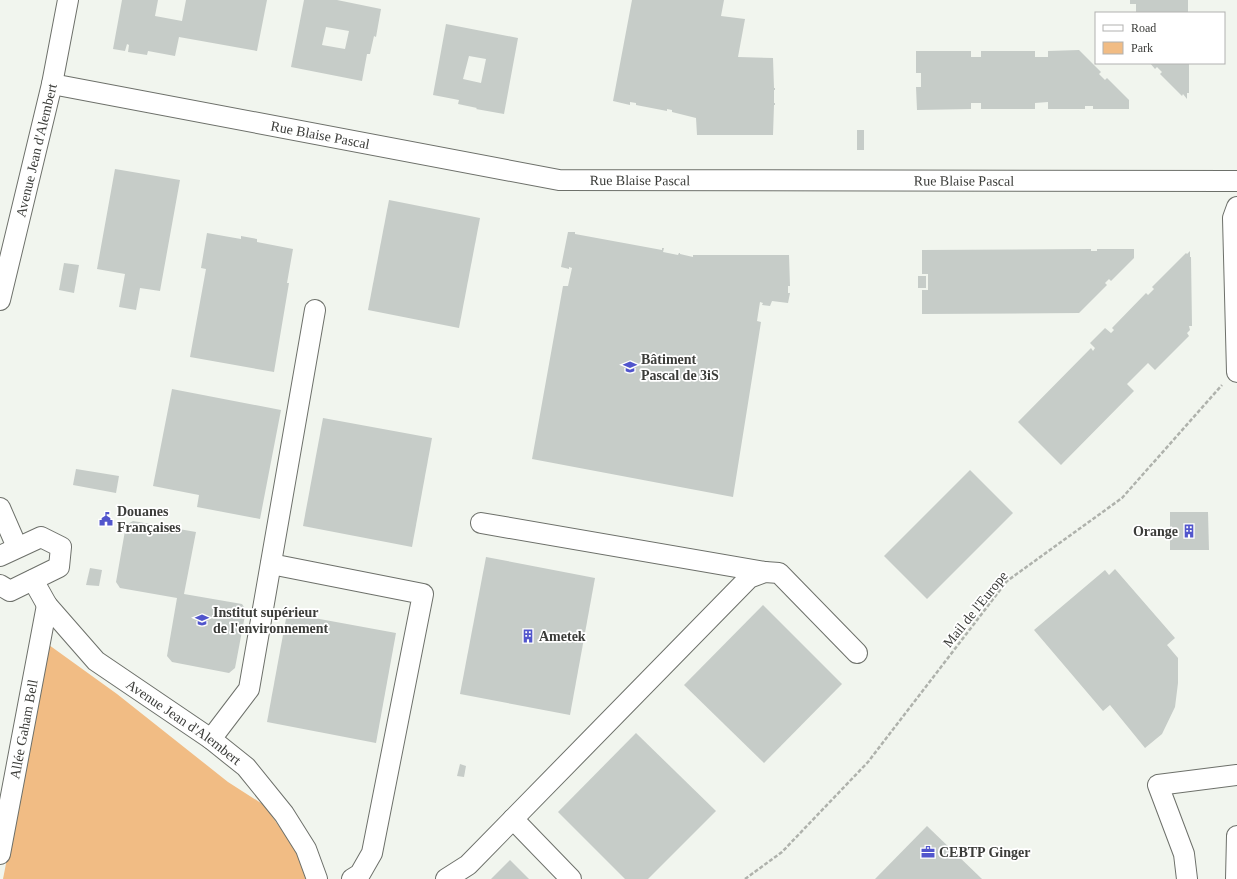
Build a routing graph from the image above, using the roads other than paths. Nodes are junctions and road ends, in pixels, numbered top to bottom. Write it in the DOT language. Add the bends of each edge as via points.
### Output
graph roads {
  1 [pos="68,0"];
  2 [pos="52,84"];
  3 [pos="1237,181"];
  4 [pos="1237,207"];
  5 [pos="0,300"];
  6 [pos="315,310"];
  7 [pos="1237,369"];
  8 [pos="1237,372"];
  9 [pos="0,508"];
  10 [pos="481,523"];
  11 [pos="9,552"];
  12 [pos="271,564"];
  13 [pos="765,572"];
  14 [pos="33,580"];
  15 [pos="0,585"];
  16 [pos="47,605"];
  17 [pos="857,653"];
  18 [pos="211,739"];
  19 [pos="1237,775"];
  20 [pos="514,819"];
  21 [pos="1237,836"];
  22 [pos="0,854"];
  23 [pos="317,879"];
  24 [pos="352,879"];
  25 [pos="446,879"];
  26 [pos="571,879"];
  27 [pos="1187,879"];
  28 [pos="1236,879"];
  1 -- 2 [label="street, Avenue Jean d'Alembert"];
  2 -- 3 [label="street, Rue Blaise Pascal" via="559,180"];
  2 -- 5 [label="street, Avenue Jean d'Alembert"];
  4 -- 7 [label="street" via="1234,218"];
  6 -- 12 [label="street"];
  7 -- 8 [label="street"];
  9 -- 11 [label="street"];
  10 -- 13 [label="street"];
  11 -- 14 [label="street" via="41,537 60,547 59,567"];
  12 -- 18 [label="street" via="249,689"];
  12 -- 24 [label="street" via="423,594 372,853 360,874"];
  13 -- 17 [label="street" via="779,573"];
  13 -- 20 [label="street" via="749,578"];
  14 -- 15 [label="street" via="10,592"];
  14 -- 16 [label="street, Avenue Jean d'Alembert"];
  16 -- 18 [label="street, Avenue Jean d'Alembert" via="96,661"];
  16 -- 22 [label="street, Allée Gaham Bell"];
  18 -- 23 [label="street, Avenue Jean d'Alembert" via="246,767 284,814 306,849"];
  19 -- 27 [label="street" via="1158,785 1184,854"];
  20 -- 25 [label="street" via="468,865"];
  20 -- 26 [label="street"];
  21 -- 28 [label="street"];
}
